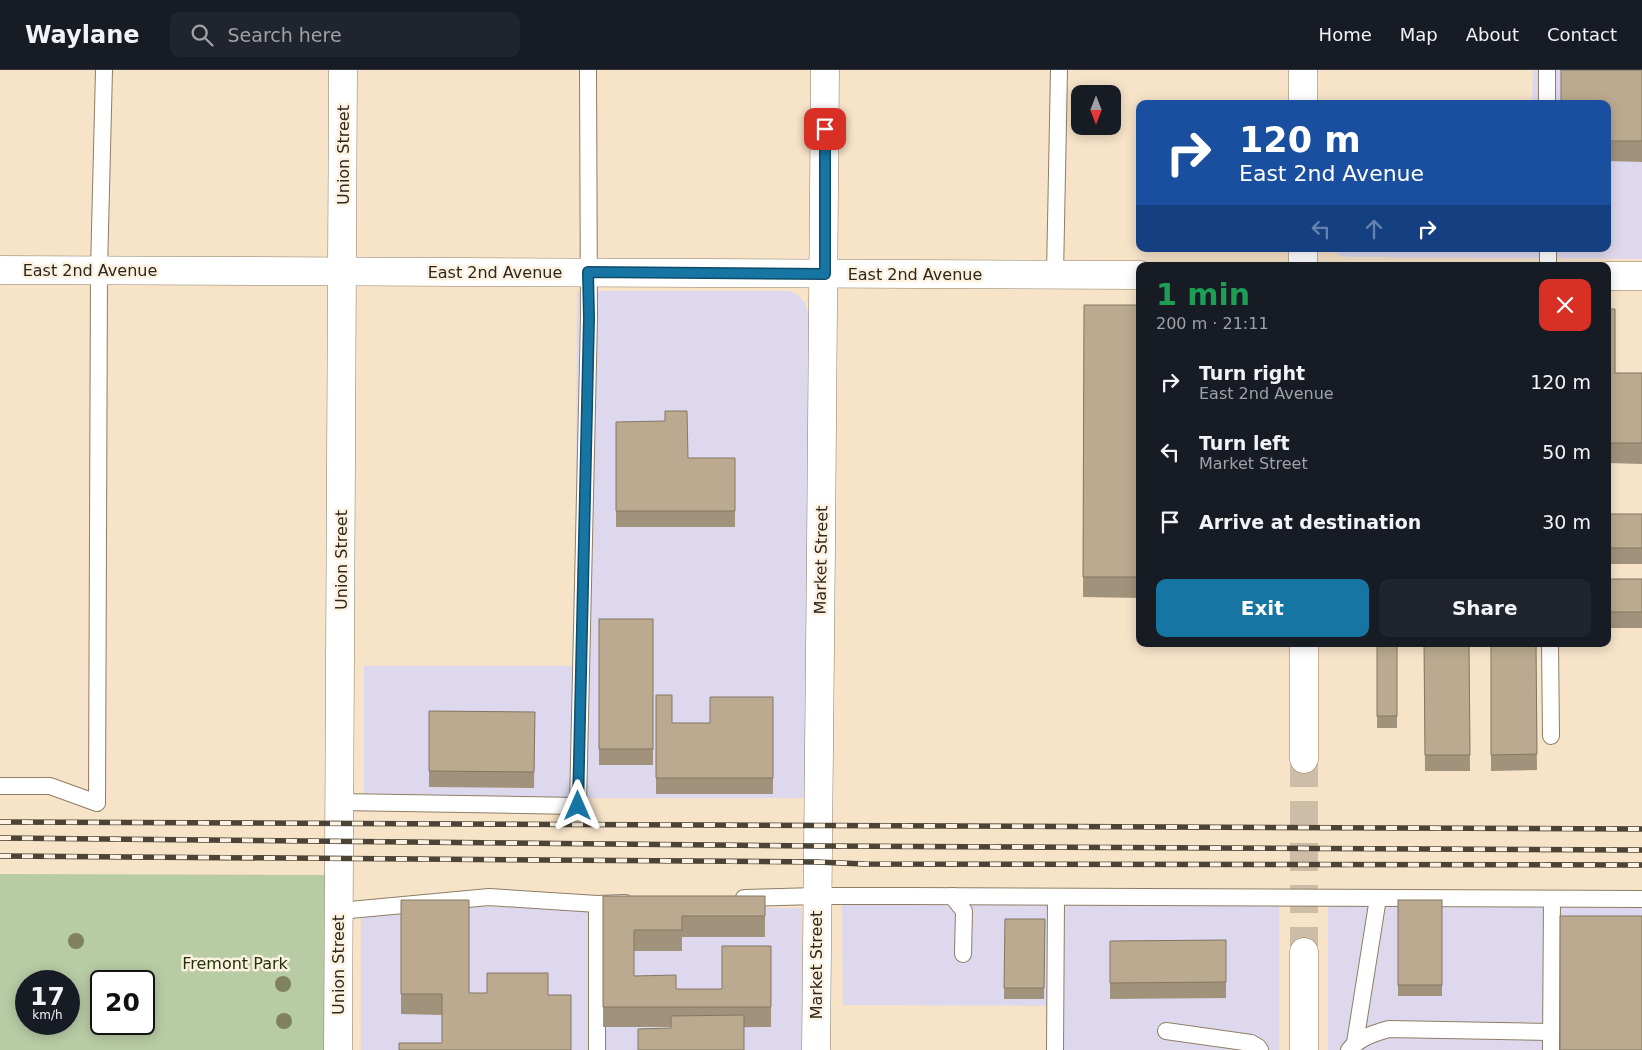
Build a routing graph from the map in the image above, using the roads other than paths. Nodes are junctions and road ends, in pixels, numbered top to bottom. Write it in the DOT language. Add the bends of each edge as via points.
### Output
graph roads {
  1 [pos="104,70"];
  2 [pos="343,70"];
  3 [pos="588,70"];
  4 [pos="825,70"];
  5 [pos="1059,70"];
  6 [pos="1303,70"];
  7 [pos="1547,70"];
  8 [pos="1303,100"];
  9 [pos="1547,100"];
  10 [pos="0,270"];
  11 [pos="99,270"];
  12 [pos="342,271"];
  13 [pos="588,272"];
  14 [pos="825,274"];
  15 [pos="1055,275"];
  16 [pos="1136,275"];
  17 [pos="1611,276"];
  18 [pos="1642,276"];
  19 [pos="1304,647"];
  20 [pos="1550,647"];
  21 [pos="1551,736"];
  22 [pos="1304,758"];
  23 [pos="0,786"];
  24 [pos="339,802"];
  25 [pos="817,896"];
  26 [pos="952,896"];
  27 [pos="1056,896"];
  28 [pos="1378,898"];
  29 [pos="727,899"];
  30 [pos="1552,899"];
  31 [pos="1642,899"];
  32 [pos="637,902"];
  33 [pos="597,904"];
  34 [pos="339,911"];
  35 [pos="1304,952"];
  36 [pos="963,954"];
  37 [pos="1166,1031"];
  38 [pos="1551,1032"];
  39 [pos="1352,1046"];
  40 [pos="338,1050"];
  41 [pos="597,1050"];
  42 [pos="816,1050"];
  43 [pos="1055,1050"];
  44 [pos="1260,1050"];
  45 [pos="1304,1050"];
  46 [pos="1551,1050"];
  1 -- 11 [label="lane"];
  2 -- 12 [label="street, Union Street"];
  3 -- 13 [label="lane"];
  4 -- 14 [label="street, Market Street"];
  5 -- 15 [label="lane"];
  6 -- 8 [label="street"];
  7 -- 9 [label="lane"];
  10 -- 11 [label="street, East 2nd Avenue"];
  11 -- 12 [label="street, East 2nd Avenue"];
  11 -- 23 [label="lane" via="97,803 50,786"];
  12 -- 13 [label="street, East 2nd Avenue"];
  12 -- 24 [label="street, Union Street"];
  13 -- 14 [label="street, East 2nd Avenue"];
  13 -- 24 [label="lane" via="578,806"];
  14 -- 15 [label="street, East 2nd Avenue"];
  14 -- 25 [label="street, Market Street"];
  15 -- 16 [label="street, East 2nd Avenue"];
  17 -- 18 [label="street"];
  19 -- 22 [label="street"];
  20 -- 21 [label="lane"];
  24 -- 34 [label="street, Union Street"];
  25 -- 26 [label="lane"];
  25 -- 29 [label="lane"];
  25 -- 42 [label="street, Market Street"];
  26 -- 27 [label="lane"];
  26 -- 36 [label="lane" via="964,910"];
  27 -- 28 [label="lane"];
  27 -- 43 [label="lane"];
  28 -- 30 [label="lane"];
  28 -- 39 [label="lane"];
  30 -- 31 [label="lane"];
  30 -- 38 [label="lane"];
  32 -- 33 [label="lane"];
  33 -- 34 [label="lane" via="489,896"];
  33 -- 41 [label="lane"];
  34 -- 40 [label="street, Union Street"];
  35 -- 45 [label="street"];
  37 -- 44 [label="lane" via="1251,1043"];
  38 -- 39 [label="lane" via="1389,1029"];
  38 -- 46 [label="lane"];
}
